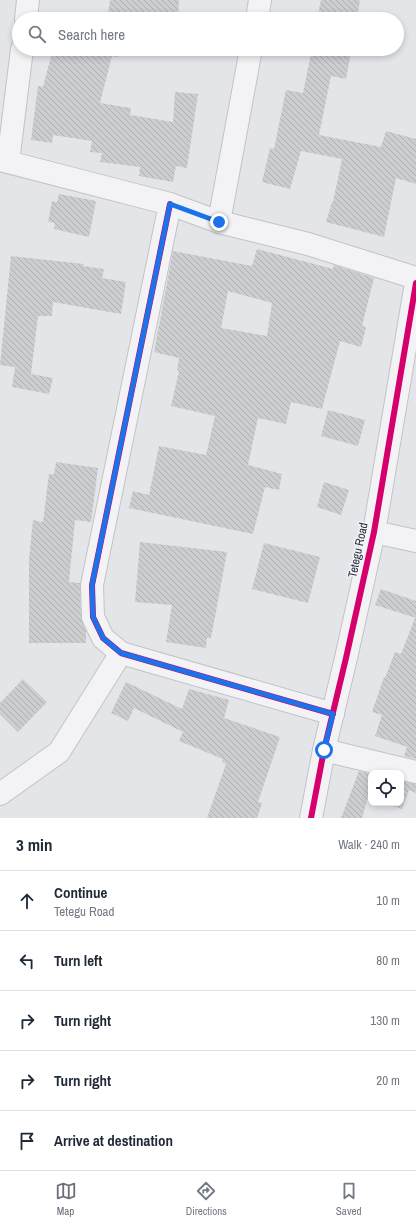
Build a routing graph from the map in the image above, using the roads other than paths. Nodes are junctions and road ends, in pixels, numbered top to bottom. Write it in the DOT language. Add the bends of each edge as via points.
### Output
graph roads {
  1 [pos="28,0"];
  2 [pos="260,0"];
  3 [pos="27,12"];
  4 [pos="258,12"];
  5 [pos="21,56"];
  6 [pos="250,56"];
  7 [pos="4,161"];
  8 [pos="170,204"];
  9 [pos="219,222"];
  10 [pos="416,278"];
  11 [pos="416,283"];
  12 [pos="374,532"];
  13 [pos="416,541"];
  14 [pos="121,653"];
  15 [pos="333,714"];
  16 [pos="324,750"];
  17 [pos="416,772"];
  18 [pos="0,794"];
  19 [pos="311,818"];
  1 -- 3 [label="street"];
  2 -- 4 [label="street"];
  5 -- 7 [label="street"];
  6 -- 9 [label="street"];
  7 -- 8 [label="street"];
  8 -- 9 [label="street"];
  8 -- 14 [label="street" via="92,585 93,617 103,638"];
  9 -- 10 [label="street" via="308,244"];
  11 -- 12 [label="street, Tetegu Road"];
  12 -- 13 [label="street"];
  12 -- 15 [label="street, Tetegu Road"];
  14 -- 15 [label="street"];
  14 -- 18 [label="street" via="60,752"];
  15 -- 16 [label="street, Tetegu Road"];
  16 -- 17 [label="street"];
  16 -- 19 [label="street, Tetegu Road"];
}
